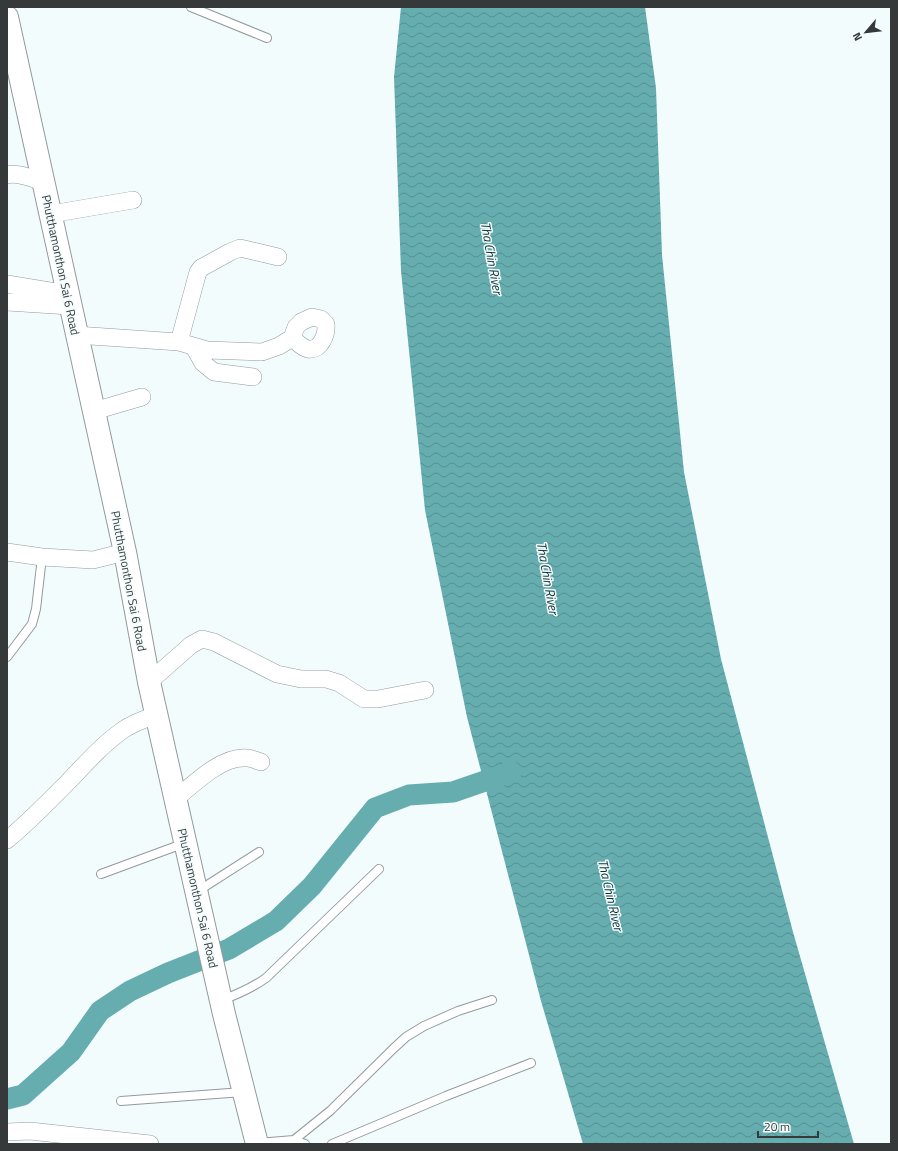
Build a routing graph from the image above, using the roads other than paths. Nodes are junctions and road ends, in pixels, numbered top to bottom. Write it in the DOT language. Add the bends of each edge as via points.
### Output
graph roads {
  1 [pos="191,7"];
  2 [pos="7,18"];
  3 [pos="267,38"];
  4 [pos="7,175"];
  5 [pos="44,182"];
  6 [pos="133,200"];
  7 [pos="51,214"];
  8 [pos="278,257"];
  9 [pos="7,284"];
  10 [pos="69,300"];
  11 [pos="7,302"];
  12 [pos="76,335"];
  13 [pos="292,338"];
  14 [pos="187,344"];
  15 [pos="253,377"];
  16 [pos="142,397"];
  17 [pos="94,411"];
  18 [pos="7,552"];
  19 [pos="124,552"];
  20 [pos="42,557"];
  21 [pos="7,658"];
  22 [pos="148,682"];
  23 [pos="425,690"];
  24 [pos="156,714"];
  25 [pos="261,762"];
  26 [pos="175,799"];
  27 [pos="8,837"];
  28 [pos="185,843"];
  29 [pos="260,852"];
  30 [pos="379,869"];
  31 [pos="102,874"];
  32 [pos="196,892"];
  33 [pos="219,992"];
  34 [pos="492,1000"];
  35 [pos="531,1064"];
  36 [pos="244,1092"];
  37 [pos="121,1101"];
  38 [pos="7,1132"];
  39 [pos="294,1140"];
  40 [pos="257,1143"];
  41 [pos="150,1144"];
  42 [pos="305,1144"];
  43 [pos="332,1144"];
  1 -- 3 [label="lane"];
  2 -- 5 [label="main road, Phutthamonthon Sai 6 Road"];
  4 -- 5 [label="street"];
  5 -- 7 [label="main road, Phutthamonthon Sai 6 Road"];
  6 -- 7 [label="street"];
  7 -- 10 [label="main road, Phutthamonthon Sai 6 Road"];
  8 -- 14 [label="street" via="240,248 201,268 198,272"];
  9 -- 10 [label="street"];
  10 -- 11 [label="street"];
  10 -- 12 [label="main road, Phutthamonthon Sai 6 Road"];
  12 -- 14 [label="street"];
  12 -- 17 [label="main road, Phutthamonthon Sai 6 Road"];
  13 -- 14 [label="street" via="262,352 207,350"];
  14 -- 15 [label="street" via="214,372"];
  16 -- 17 [label="street"];
  17 -- 19 [label="main road, Phutthamonthon Sai 6 Road"];
  18 -- 20 [label="street"];
  19 -- 20 [label="street" via="93,560"];
  19 -- 22 [label="main road, Phutthamonthon Sai 6 Road"];
  20 -- 21 [label="lane" via="32,624"];
  22 -- 23 [label="street" via="191,645 202,639 214,642 277,674 302,679 326,679 339,683 364,699 378,699"];
  22 -- 24 [label="main road, Phutthamonthon Sai 6 Road"];
  24 -- 26 [label="main road, Phutthamonthon Sai 6 Road"];
  24 -- 27 [label="street" via="129,727 101,747 52,798"];
  25 -- 26 [label="street" via="244,757 231,759"];
  26 -- 28 [label="main road, Phutthamonthon Sai 6 Road"];
  28 -- 31 [label="lane"];
  28 -- 32 [label="main road, Phutthamonthon Sai 6 Road"];
  29 -- 32 [label="lane"];
  30 -- 33 [label="lane" via="266,978 251,988"];
  32 -- 33 [label="main road, Phutthamonthon Sai 6 Road"];
  33 -- 36 [label="main road, Phutthamonthon Sai 6 Road"];
  34 -- 39 [label="lane" via="424,1026 406,1038 330,1111"];
  35 -- 43 [label="lane" via="446,1096"];
  36 -- 37 [label="lane"];
  36 -- 40 [label="main road, Phutthamonthon Sai 6 Road"];
  38 -- 41 [label="street" via="30,1131"];
  39 -- 40 [label="lane"];
  39 -- 42 [label="lane"];
}
